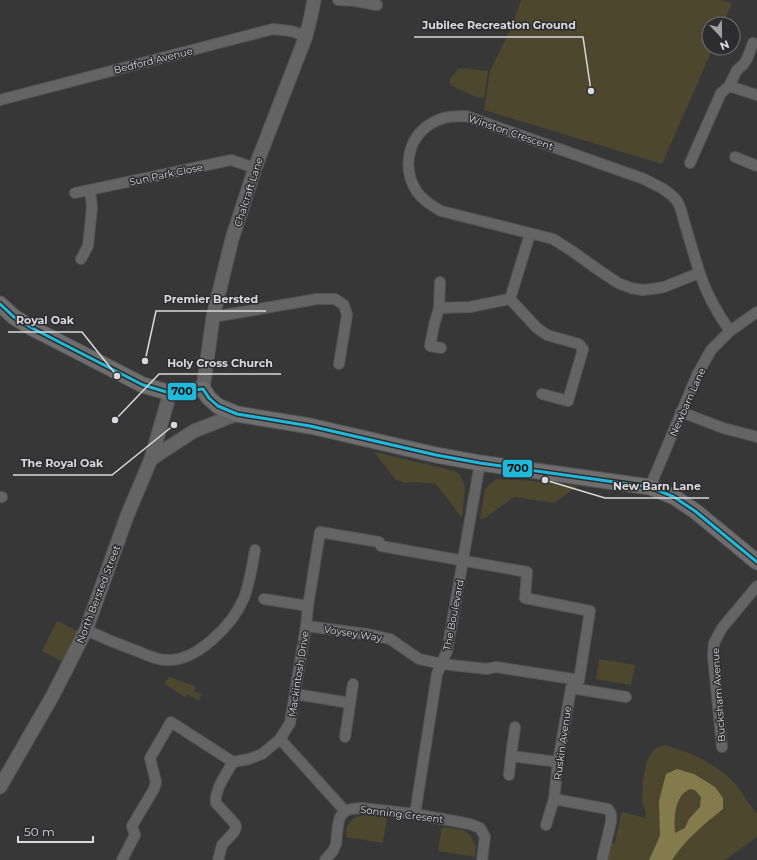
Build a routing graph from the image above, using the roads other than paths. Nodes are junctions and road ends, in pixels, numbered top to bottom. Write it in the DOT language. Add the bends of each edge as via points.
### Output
graph roads {
  1 [pos="314,0"];
  2 [pos="338,0"];
  3 [pos="377,5"];
  4 [pos="306,36"];
  5 [pos="753,43"];
  6 [pos="729,86"];
  7 [pos="757,95"];
  8 [pos="0,100"];
  9 [pos="735,156"];
  10 [pos="690,163"];
  11 [pos="757,166"];
  12 [pos="255,168"];
  13 [pos="90,190"];
  14 [pos="76,193"];
  15 [pos="530,234"];
  16 [pos="81,259"];
  17 [pos="699,273"];
  18 [pos="440,282"];
  19 [pos="510,299"];
  20 [pos="0,304"];
  21 [pos="439,308"];
  22 [pos="757,312"];
  23 [pos="213,317"];
  24 [pos="730,331"];
  25 [pos="441,348"];
  26 [pos="339,364"];
  27 [pos="203,389"];
  28 [pos="170,393"];
  29 [pos="542,394"];
  30 [pos="681,412"];
  31 [pos="237,414"];
  32 [pos="757,438"];
  33 [pos="152,459"];
  34 [pos="480,463"];
  35 [pos="650,487"];
  36 [pos="255,550"];
  37 [pos="463,560"];
  38 [pos="757,562"];
  39 [pos="757,586"];
  40 [pos="264,599"];
  41 [pos="308,606"];
  42 [pos="306,626"];
  43 [pos="86,630"];
  44 [pos="442,664"];
  45 [pos="579,680"];
  46 [pos="353,684"];
  47 [pos="570,688"];
  48 [pos="295,694"];
  49 [pos="626,697"];
  50 [pos="350,703"];
  51 [pos="515,727"];
  52 [pos="345,737"];
  53 [pos="280,739"];
  54 [pos="722,747"];
  55 [pos="512,756"];
  56 [pos="233,762"];
  57 [pos="558,762"];
  58 [pos="509,776"];
  59 [pos="0,787"];
  60 [pos="554,799"];
  61 [pos="345,811"];
  62 [pos="416,814"];
  63 [pos="546,825"];
  64 [pos="122,860"];
  65 [pos="218,860"];
  66 [pos="326,860"];
  67 [pos="482,860"];
  68 [pos="602,860"];
  1 -- 4 [label="street, Chalcraft Lane"];
  2 -- 3 [label="street"];
  4 -- 8 [label="street, Bedford Avenue" via="291,31 273,30"];
  4 -- 12 [label="street, Chalcraft Lane"];
  5 -- 6 [label="street" via="747,59 737,70"];
  6 -- 7 [label="street"];
  6 -- 10 [label="street" via="721,93"];
  9 -- 11 [label="street"];
  12 -- 13 [label="street, Sun Park Close" via="231,160"];
  12 -- 23 [label="street, Chalcraft Lane" via="232,239"];
  13 -- 14 [label="street, Sun Park Close"];
  13 -- 16 [label="street" via="92,207 88,246"];
  15 -- 17 [label="street, Winston Crescent" via="554,239 618,283 631,288 652,289"];
  15 -- 17 [label="street, Winston Crescent" via="441,212 427,202 418,192 408,167 408,155 416,137 424,128 436,120 450,116 466,116 644,179 660,187 677,201"];
  15 -- 19 [label="street"];
  17 -- 24 [label="street, Winston Crescent" via="714,307"];
  18 -- 21 [label="street"];
  19 -- 21 [label="street" via="470,307"];
  19 -- 29 [label="street" via="547,335 579,344 583,350 568,400"];
  20 -- 28 [label="main road" via="32,328 143,384"];
  21 -- 25 [label="street" via="430,346"];
  22 -- 24 [label="street, Newbarn Lane"];
  23 -- 26 [label="street" via="317,300 336,300 344,305 347,315"];
  23 -- 27 [label="street, Chalcraft Lane"];
  24 -- 30 [label="street, Newbarn Lane" via="711,350 697,374"];
  27 -- 28 [label="main road"];
  27 -- 31 [label="main road" via="218,406"];
  28 -- 33 [label="street, North Bersted Street"];
  30 -- 32 [label="street"];
  30 -- 35 [label="street, Newbarn Lane"];
  31 -- 33 [label="street" via="194,431"];
  31 -- 34 [label="main road" via="310,426"];
  33 -- 43 [label="street, North Bersted Street" via="127,516"];
  34 -- 35 [label="main road"];
  34 -- 37 [label="street, The Boulevard"];
  35 -- 38 [label="main road" via="674,497 695,511"];
  36 -- 43 [label="street" via="250,579 243,599 230,622 212,640 194,652 175,660 165,661"];
  37 -- 41 [label="street, Mackintosh Drive" via="381,546 379,542 320,532"];
  37 -- 44 [label="street, The Boulevard" via="447,651"];
  37 -- 45 [label="street" via="527,572 525,598 590,611"];
  39 -- 54 [label="street, Bucksham Avenue" via="722,628 714,643"];
  40 -- 41 [label="street"];
  41 -- 42 [label="street, Mackintosh Drive"];
  42 -- 44 [label="street, Voysey Way" via="390,639 419,659"];
  42 -- 48 [label="street, Mackintosh Drive"];
  43 -- 59 [label="street, North Bersted Street" via="53,695"];
  44 -- 45 [label="street" via="487,669 496,667"];
  44 -- 62 [label="street, The Boulevard" via="437,674"];
  45 -- 47 [label="street"];
  46 -- 50 [label="street"];
  47 -- 49 [label="street"];
  47 -- 57 [label="street, Ruskin Avenue"];
  48 -- 50 [label="street"];
  48 -- 53 [label="street, Mackintosh Drive" via="290,723"];
  50 -- 52 [label="street"];
  51 -- 55 [label="street"];
  53 -- 56 [label="street, Mackintosh Drive" via="262,754"];
  53 -- 61 [label="street"];
  55 -- 57 [label="street"];
  55 -- 58 [label="street"];
  56 -- 64 [label="street" via="171,722 150,758 156,782 132,826 135,835"];
  56 -- 65 [label="street" via="216,794 216,803 236,827 222,845"];
  57 -- 60 [label="street, Ruskin Avenue"];
  60 -- 63 [label="street, Ruskin Avenue"];
  60 -- 68 [label="street" via="608,809 611,822"];
  61 -- 62 [label="street, Sonning Cresent" via="362,808"];
  61 -- 66 [label="street" via="340,817 336,844"];
  62 -- 67 [label="street, Sonning Cresent" via="480,828 485,837"];
}
